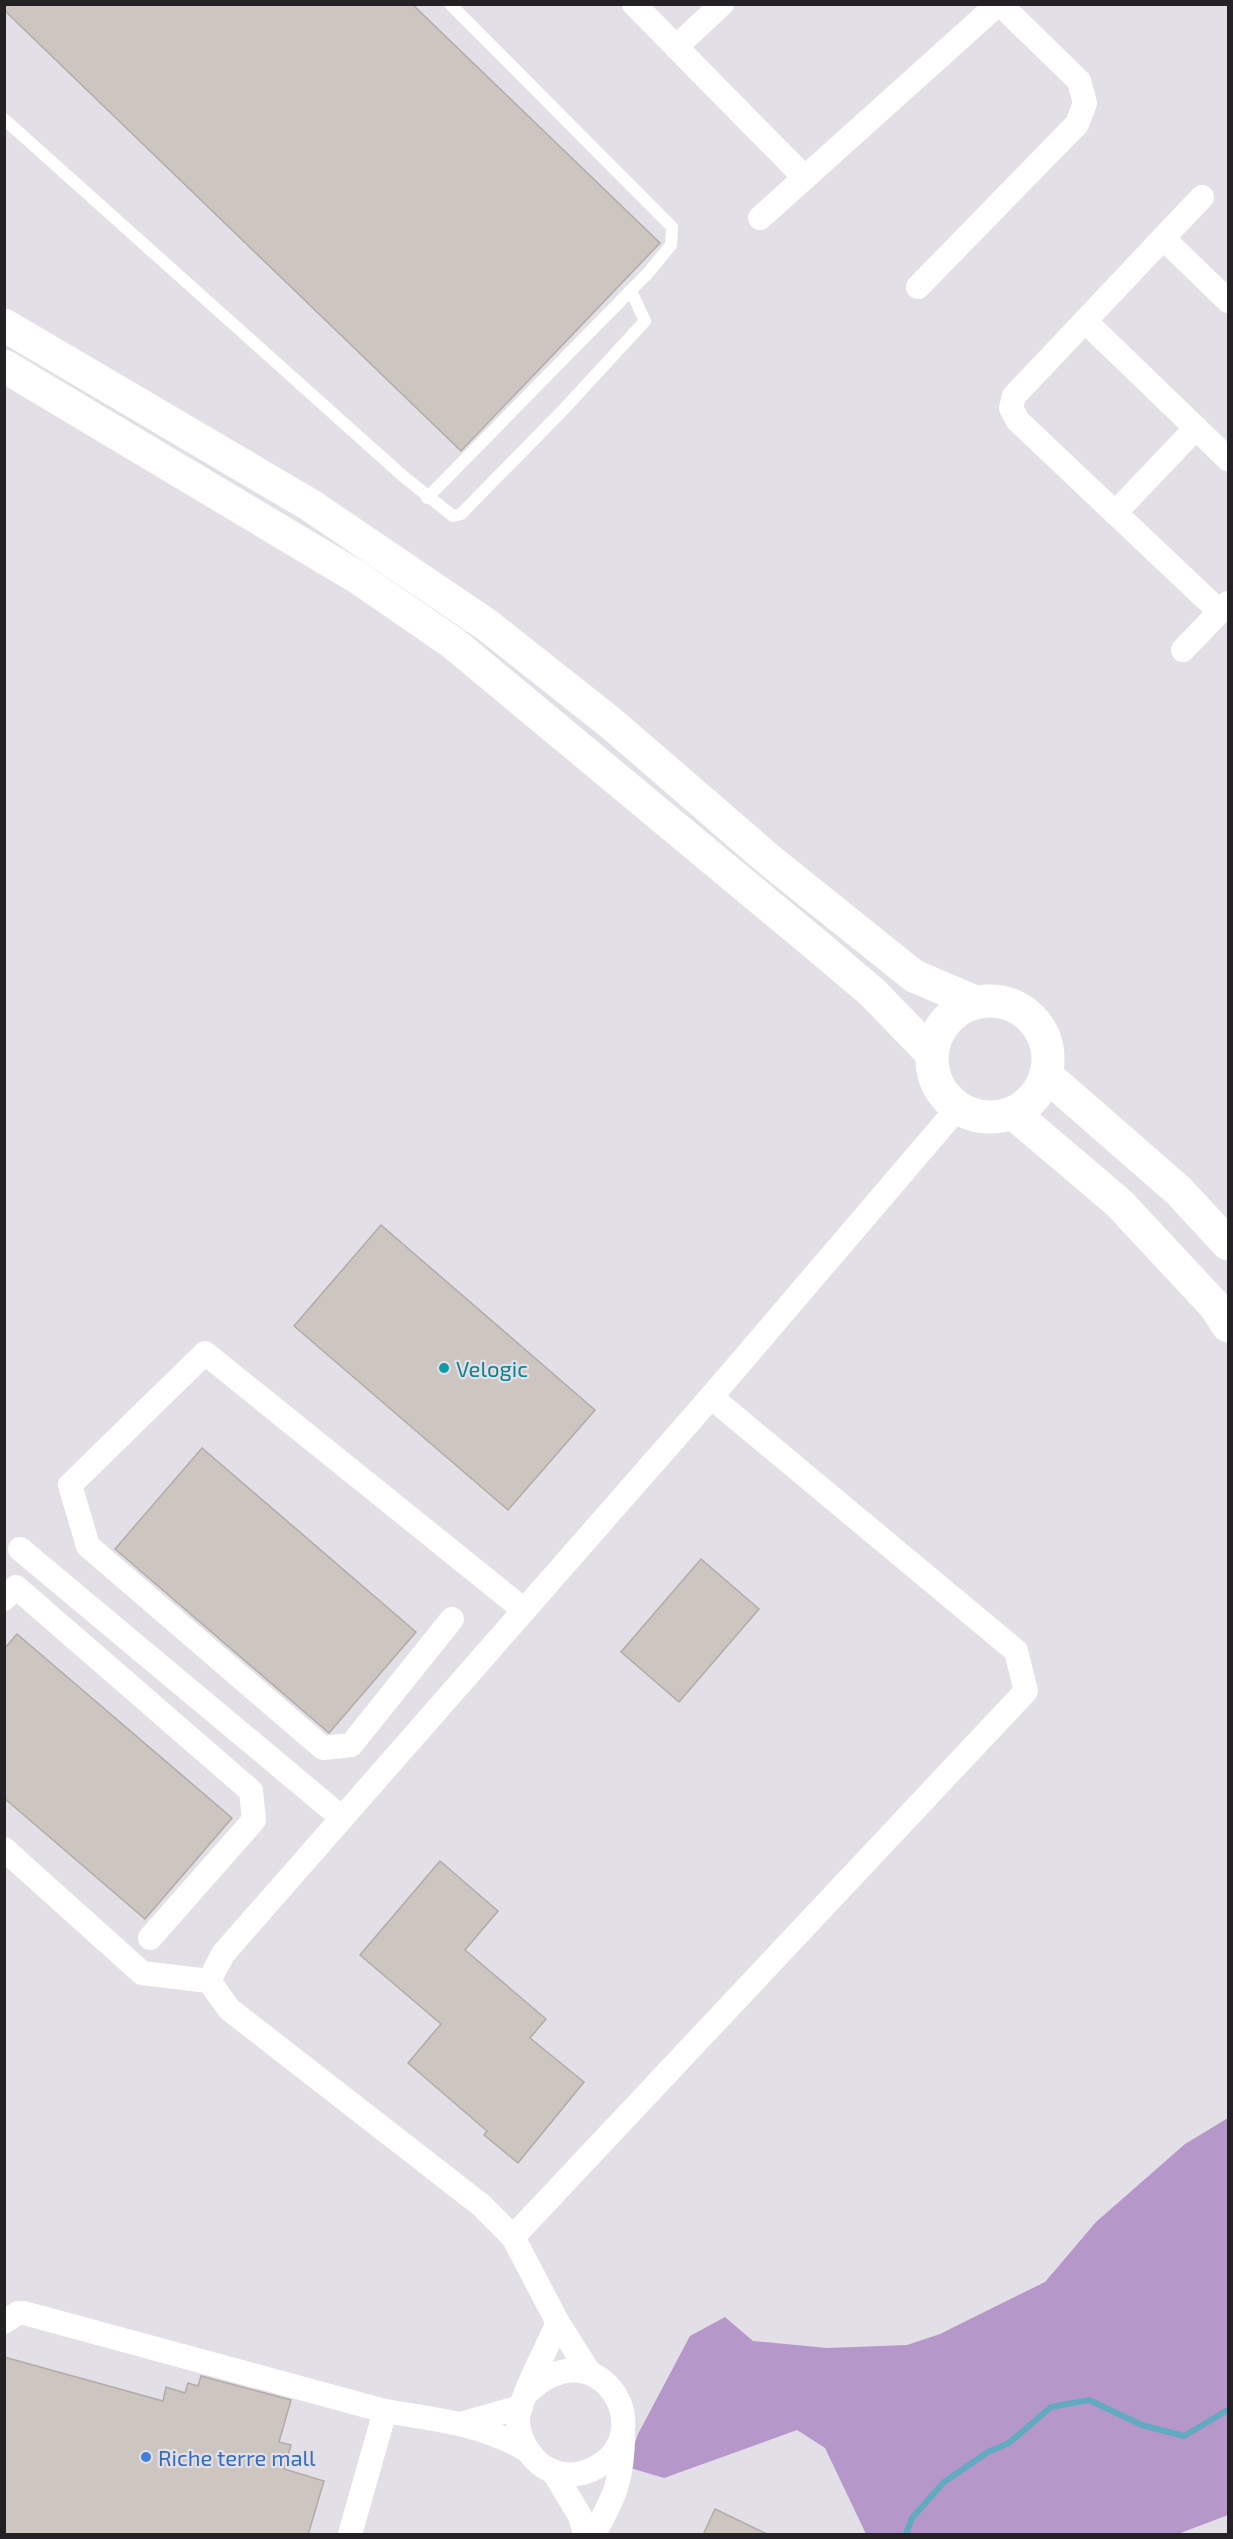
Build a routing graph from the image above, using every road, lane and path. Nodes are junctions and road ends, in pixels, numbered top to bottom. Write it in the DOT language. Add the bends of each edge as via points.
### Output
graph roads {
  1 [pos="450,4"];
  2 [pos="634,4"];
  3 [pos="722,4"];
  4 [pos="999,4"];
  5 [pos="676,46"];
  6 [pos="4,119"];
  7 [pos="805,178"];
  8 [pos="1202,197"];
  9 [pos="760,218"];
  10 [pos="1163,238"];
  11 [pos="918,287"];
  12 [pos="631,291"];
  13 [pos="1228,301"];
  14 [pos="1085,321"];
  15 [pos="4,325"];
  16 [pos="4,366"];
  17 [pos="1196,428"];
  18 [pos="1228,459"];
  19 [pos="428,498"];
  20 [pos="1115,513"];
  21 [pos="1224,607"];
  22 [pos="1184,650"];
  23 [pos="975,1002"];
  24 [pos="931,1053"];
  25 [pos="1046,1075"];
  26 [pos="956,1110"];
  27 [pos="1013,1113"];
  28 [pos="1228,1245"];
  29 [pos="1228,1326"];
  30 [pos="711,1397"];
  31 [pos="20,1549"];
  32 [pos="4,1599"];
  33 [pos="524,1610"];
  34 [pos="452,1619"];
  35 [pos="342,1818"];
  36 [pos="4,1849"];
  37 [pos="150,1938"];
  38 [pos="209,1981"];
  39 [pos="513,2237"];
  40 [pos="4,2322"];
  41 [pos="558,2323"];
  42 [pos="590,2372"];
  43 [pos="525,2399"];
  44 [pos="385,2410"];
  45 [pos="460,2424"];
  46 [pos="623,2429"];
  47 [pos="528,2451"];
  48 [pos="553,2471"];
  49 [pos="350,2535"];
  50 [pos="585,2535"];
  51 [pos="594,2535"];
  1 -- 12 [label="lane" via="672,227 671,245"];
  2 -- 5 [label="street"];
  3 -- 5 [label="street"];
  4 -- 7 [label="street"];
  4 -- 11 [label="street" via="1079,81 1085,103 1077,124"];
  5 -- 7 [label="street"];
  6 -- 19 [label="lane"];
  7 -- 9 [label="street"];
  8 -- 10 [label="street"];
  10 -- 13 [label="street"];
  10 -- 14 [label="street"];
  12 -- 19 [label="lane"];
  12 -- 19 [label="lane" via="645,321 565,408 461,514 453,516"];
  14 -- 17 [label="street"];
  14 -- 20 [label="street" via="1014,396 1011,408 1017,421"];
  15 -- 23 [label="street" via="310,505 487,625 914,976"];
  16 -- 24 [label="street" via="357,577 453,643 829,955 873,993"];
  17 -- 18 [label="street"];
  17 -- 20 [label="street"];
  20 -- 21 [label="street"];
  21 -- 22 [label="street"];
  23 -- 24 [label="street" via="958,1009 945,1021"];
  23 -- 25 [label="street" via="1010,1004 1037,1024 1045,1040"];
  24 -- 26 [label="street" via="932,1072 939,1089"];
  25 -- 27 [label="street" via="1028,1104"];
  25 -- 28 [label="street" via="1179,1191"];
  26 -- 27 [label="street" via="983,1118"];
  26 -- 30 [label="street"];
  27 -- 29 [label="street" via="1119,1203 1215,1306"];
  30 -- 33 [label="street"];
  30 -- 39 [label="street" via="1016,1651 1026,1691"];
  31 -- 35 [label="street"];
  32 -- 37 [label="street" via="16,1587 251,1791 254,1820"];
  33 -- 34 [label="street" via="205,1353 70,1485 88,1545 322,1748 351,1745"];
  33 -- 35 [label="street"];
  35 -- 38 [label="street" via="223,1954"];
  36 -- 38 [label="street" via="142,1972"];
  38 -- 39 [label="street" via="229,2009 481,2205"];
  39 -- 41 [label="street"];
  40 -- 44 [label="street" via="24,2313"];
  41 -- 42 [label="street"];
  41 -- 43 [label="street"];
  42 -- 43 [label="street" via="561,2370 543,2377"];
  42 -- 46 [label="street" via="617,2396"];
  43 -- 45 [label="street"];
  43 -- 47 [label="street" via="519,2428"];
  44 -- 45 [label="street"];
  44 -- 49 [label="street"];
  45 -- 47 [label="street" via="500,2436"];
  46 -- 48 [label="street" via="606,2461 590,2471 571,2475"];
  46 -- 51 [label="street" via="623,2467 615,2496"];
  47 -- 48 [label="street" via="543,2467"];
  48 -- 50 [label="street" via="580,2516"];
}
